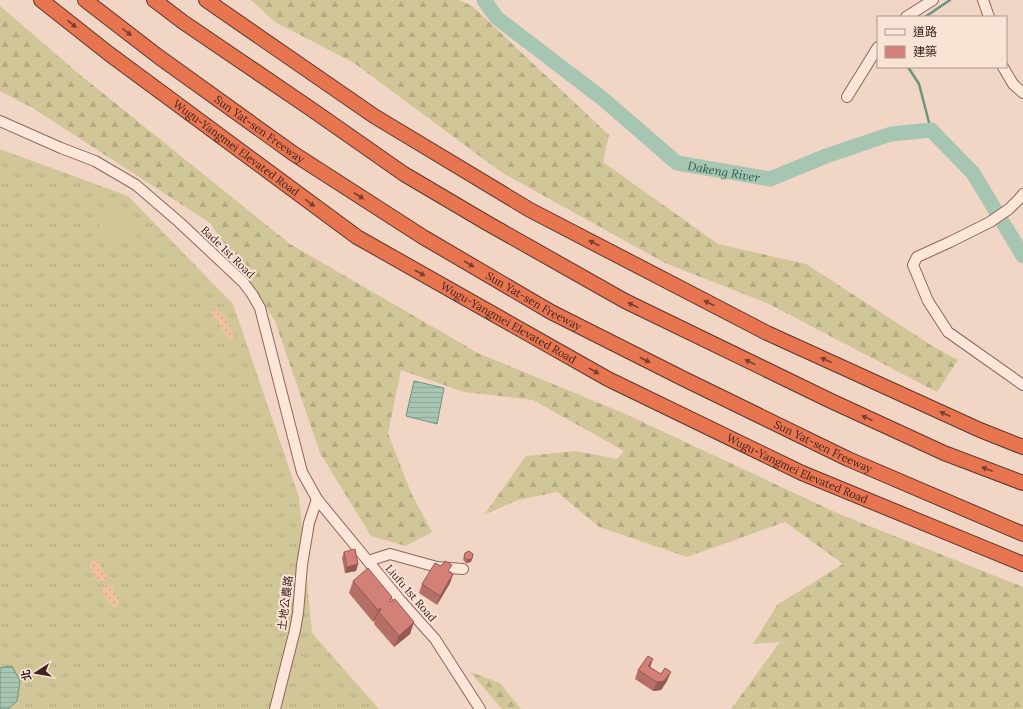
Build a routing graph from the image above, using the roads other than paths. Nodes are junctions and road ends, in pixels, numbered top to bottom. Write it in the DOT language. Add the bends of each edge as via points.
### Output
graph roads {
  1 [pos="41,0"];
  2 [pos="85,0"];
  3 [pos="154,0"];
  4 [pos="206,0"];
  5 [pos="933,0"];
  6 [pos="983,0"];
  7 [pos="985,15"];
  8 [pos="908,16"];
  9 [pos="877,49"];
  10 [pos="1004,68"];
  11 [pos="1023,93"];
  12 [pos="847,97"];
  13 [pos="0,121"];
  14 [pos="1023,194"];
  15 [pos="1023,385"];
  16 [pos="1023,447"];
  17 [pos="1023,483"];
  18 [pos="317,499"];
  19 [pos="1023,534"];
  20 [pos="368,561"];
  21 [pos="1023,564"];
  22 [pos="463,569"];
  23 [pos="275,709"];
  24 [pos="480,709"];
  1 -- 21 [label="highway, Wugu-Yangmei Elevated Road, one-way" via="108,53 357,237 608,379 802,474"];
  2 -- 19 [label="highway, Sun Yat-sen Freeway, one-way" via="294,154 423,237 551,312 848,459"];
  17 -- 3 [label="highway, one-way" via="944,453 625,301 404,174"];
  16 -- 4 [label="highway, one-way" via="767,333 530,210 374,116"];
  5 -- 8 [label="street"];
  6 -- 7 [label="street"];
  9 -- 12 [label="street"];
  10 -- 11 [label="street" via="1013,84"];
  13 -- 18 [label="street, Bade 1st Road" via="94,161 136,185 243,282 260,308 302,472"];
  14 -- 15 [label="street" via="1009,209 990,222 917,257 913,265 928,301 948,332"];
  18 -- 20 [label="street, Liufu 1st Road"];
  18 -- 23 [label="street, 土地公農路" via="308,523 295,630"];
  20 -- 22 [label="street" via="390,554 437,567"];
  20 -- 24 [label="street, Liufu 1st Road" via="434,639"];
}
